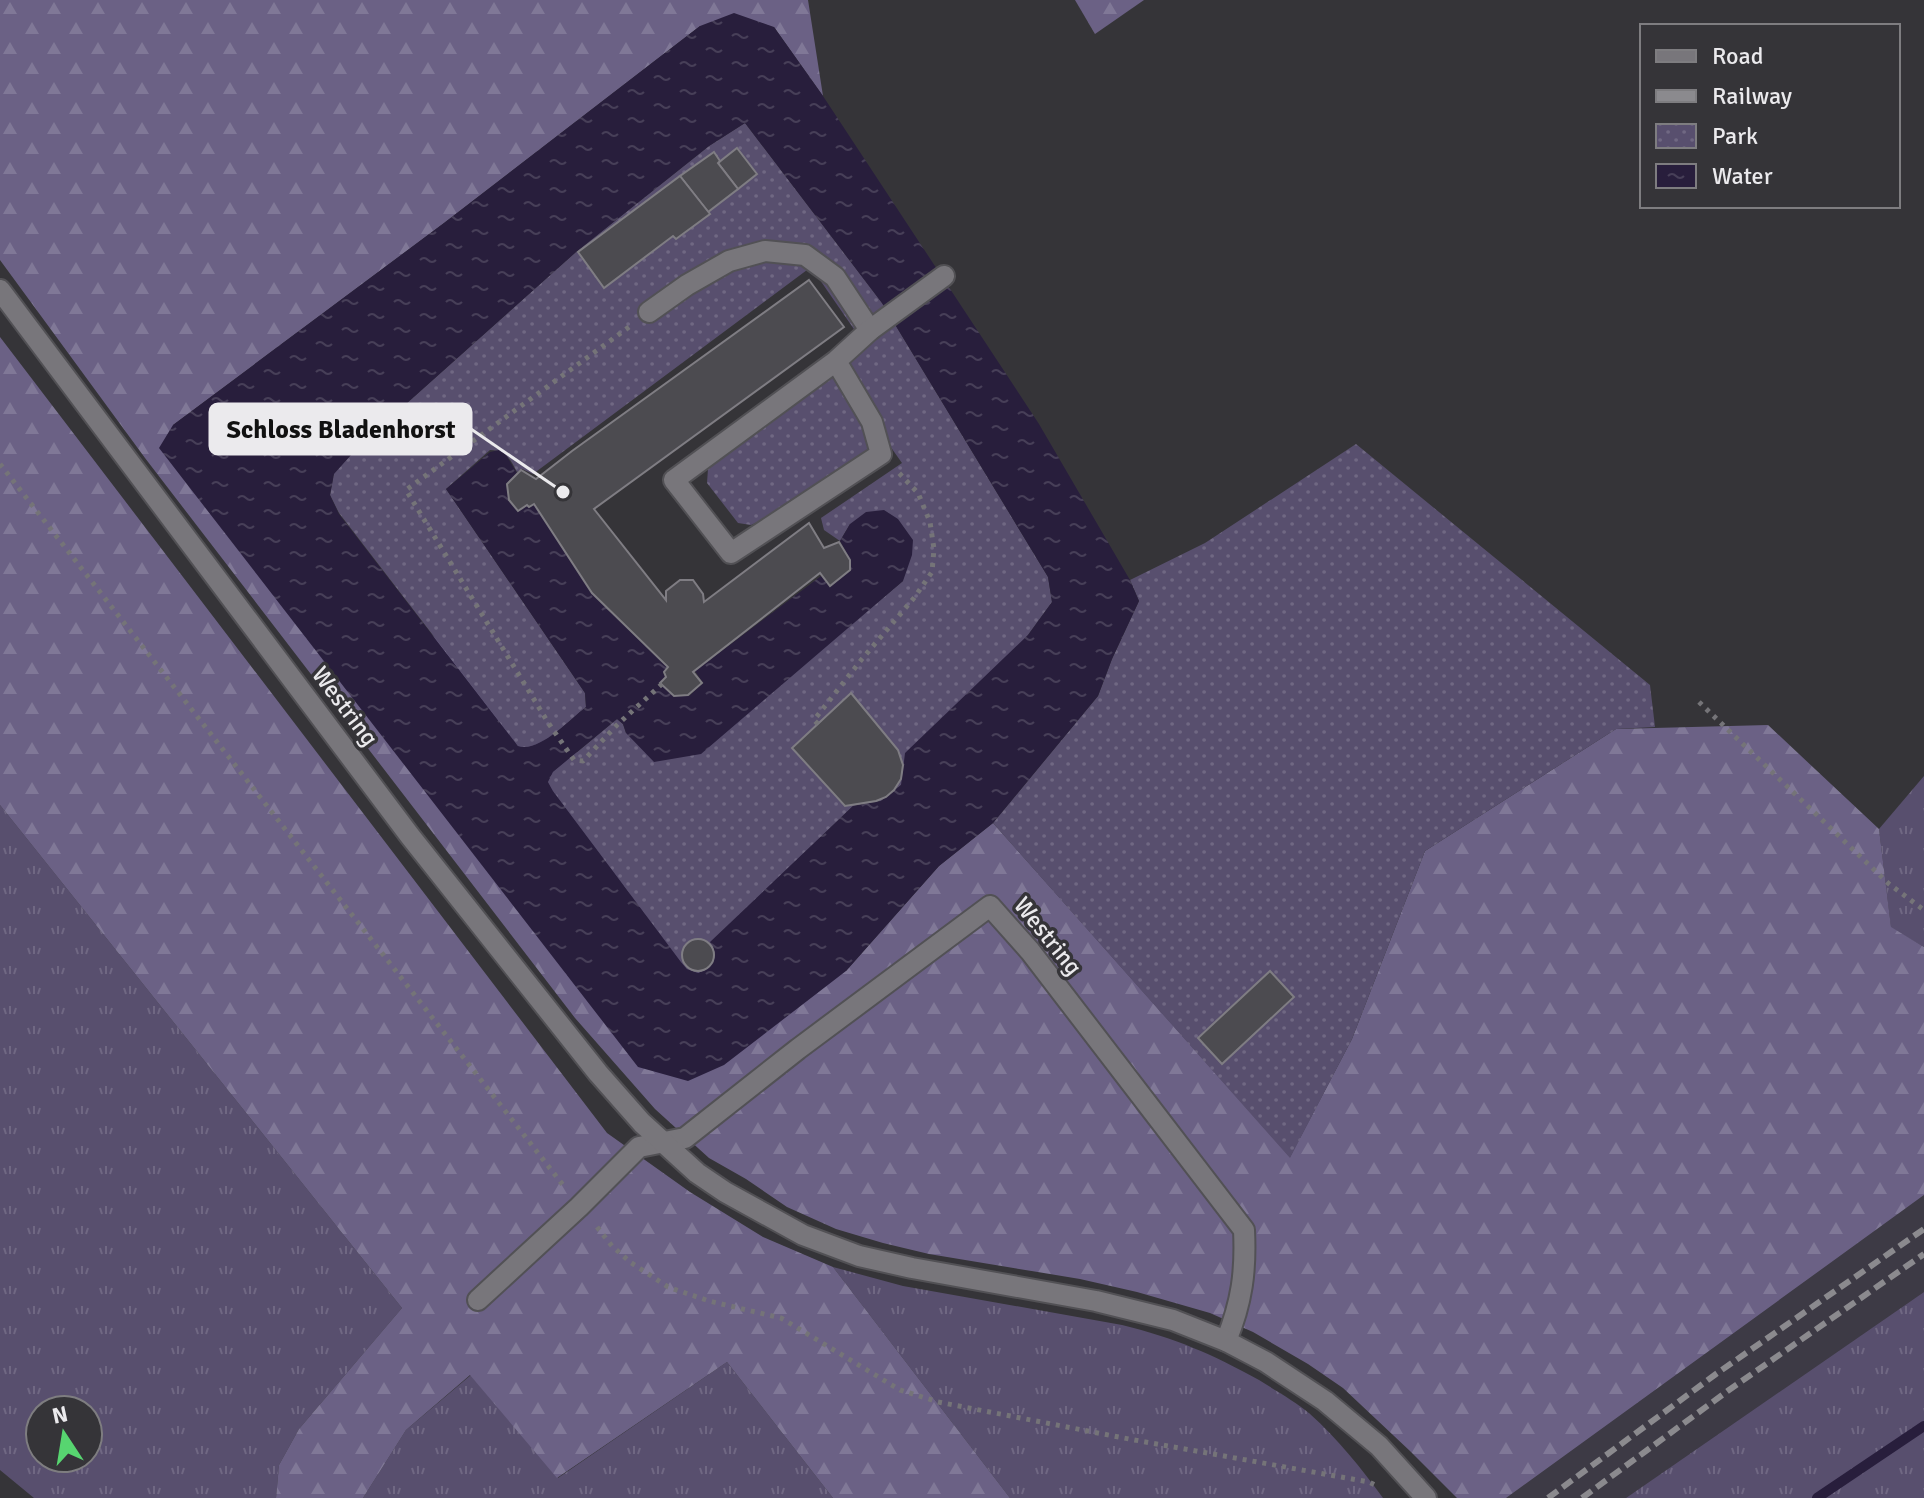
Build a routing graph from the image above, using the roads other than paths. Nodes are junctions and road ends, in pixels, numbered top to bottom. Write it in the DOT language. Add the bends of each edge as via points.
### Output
graph roads {
  1 [pos="944,276"];
  2 [pos="0,290"];
  3 [pos="649,312"];
  4 [pos="870,330"];
  5 [pos="836,361"];
  6 [pos="662,1142"];
  7 [pos="478,1300"];
  8 [pos="1226,1341"];
  9 [pos="1426,1498"];
  1 -- 4 [label="main road"];
  2 -- 6 [label="main road, Westring" via="410,836 598,1073"];
  3 -- 4 [label="main road" via="729,261 765,251 805,255 835,277"];
  4 -- 5 [label="main road"];
  5 -- 5 [label="main road" via="674,480 731,553 881,454 872,422"];
  6 -- 7 [label="main road" via="639,1147"];
  6 -- 8 [label="main road, Westring" via="725,1192 803,1235 859,1256 1096,1301 1173,1320"];
  6 -- 8 [label="main road, Westring" via="685,1138 990,906 1244,1230 1242,1294"];
  8 -- 9 [label="main road, Westring" via="1325,1401 1379,1446"];
}
